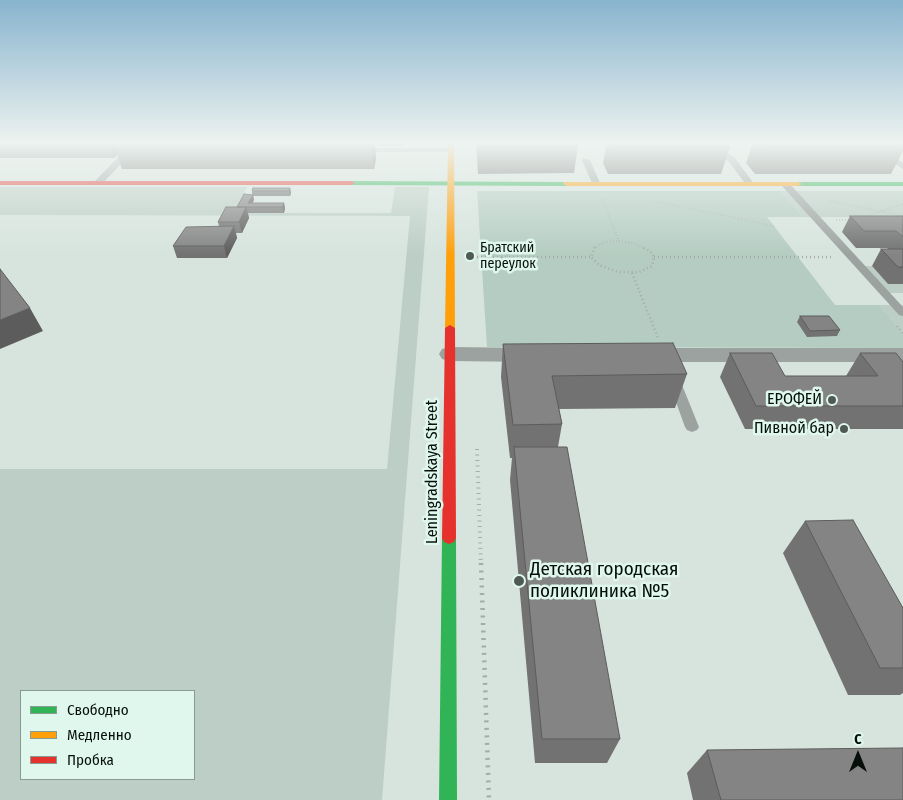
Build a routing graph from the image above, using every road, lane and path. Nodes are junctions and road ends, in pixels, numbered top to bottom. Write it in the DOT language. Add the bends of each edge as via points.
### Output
graph roads {
  1 [pos="101,180"];
  2 [pos="747,180"];
  3 [pos="98,183"];
  4 [pos="451,183"];
  5 [pos="596,183"];
  6 [pos="0,184"];
  7 [pos="750,184"];
  8 [pos="785,184"];
  9 [pos="903,184"];
  10 [pos="794,194"];
  11 [pos="602,198"];
  12 [pos="647,200"];
  13 [pos="903,204"];
  14 [pos="881,211"];
  15 [pos="903,216"];
  16 [pos="861,218"];
  17 [pos="818,220"];
  18 [pos="855,220"];
  19 [pos="774,226"];
  20 [pos="619,241"];
  21 [pos="473,257"];
  22 [pos="592,257"];
  23 [pos="654,257"];
  24 [pos="838,258"];
  25 [pos="632,273"];
  26 [pos="903,313"];
  27 [pos="662,348"];
  28 [pos="450,354"];
  29 [pos="555,355"];
  30 [pos="624,355"];
  31 [pos="893,360"];
  32 [pos="692,427"];
  33 [pos="477,441"];
  34 [pos="448,800"];
  35 [pos="489,800"];
  1 -- 3 [label="lane"];
  2 -- 7 [label="lane"];
  3 -- 4 [label="street"];
  3 -- 6 [label="street"];
  4 -- 5 [label="street"];
  4 -- 28 [label="street, Leningradskaya Street"];
  5 -- 7 [label="street"];
  7 -- 8 [label="street"];
  8 -- 9 [label="street"];
  8 -- 10 [label="lane"];
  10 -- 14 [label="path"];
  10 -- 17 [label="lane"];
  11 -- 20 [label="path"];
  12 -- 19 [label="path"];
  13 -- 14 [label="path"];
  14 -- 15 [label="path"];
  14 -- 16 [label="path"];
  17 -- 18 [label="path"];
  17 -- 26 [label="lane"];
  20 -- 22 [label="path" via="596,246"];
  20 -- 23 [label="path" via="639,245"];
  21 -- 22 [label="path"];
  22 -- 25 [label="path" via="608,269"];
  23 -- 24 [label="path"];
  23 -- 25 [label="path" via="652,266"];
  25 -- 27 [label="path"];
  27 -- 30 [label="street"];
  27 -- 31 [label="street"];
  27 -- 32 [label="lane"];
  28 -- 29 [label="street"];
  28 -- 34 [label="street, Leningradskaya Street"];
  33 -- 35 [label="path"];
}
